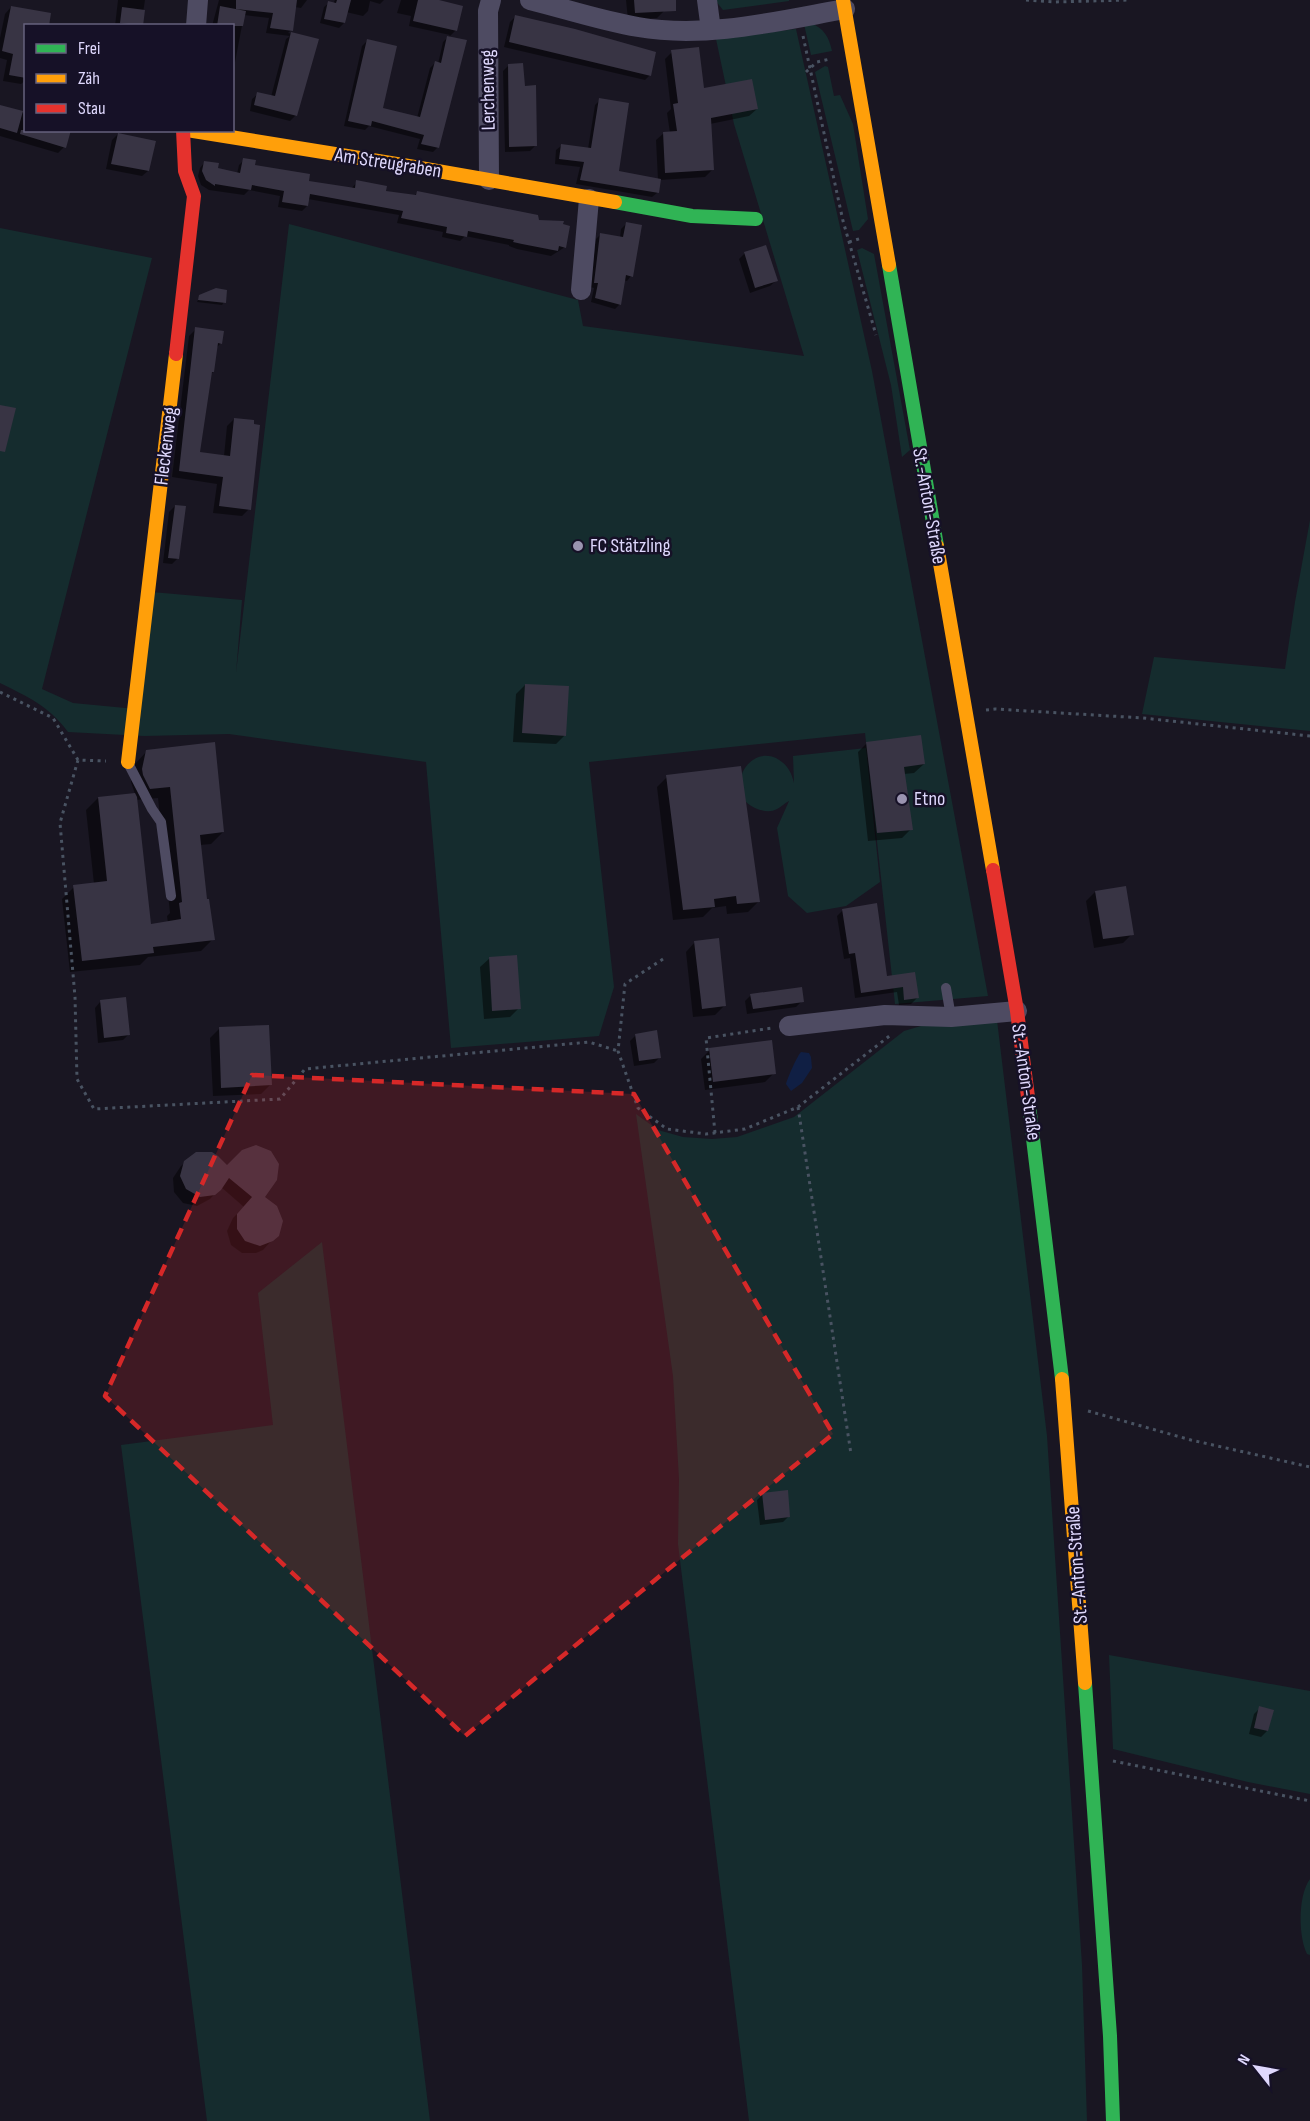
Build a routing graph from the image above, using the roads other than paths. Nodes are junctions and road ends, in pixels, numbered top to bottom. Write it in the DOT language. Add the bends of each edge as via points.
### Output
graph roads {
  1 [pos="198,0"];
  2 [pos="491,0"];
  3 [pos="530,0"];
  4 [pos="707,0"];
  5 [pos="844,4"];
  6 [pos="195,24"];
  7 [pos="711,30"];
  8 [pos="185,132"];
  9 [pos="197,132"];
  10 [pos="489,180"];
  11 [pos="589,199"];
  12 [pos="756,219"];
  13 [pos="581,290"];
  14 [pos="128,762"];
  15 [pos="171,896"];
  16 [pos="946,988"];
  17 [pos="1017,1011"];
  18 [pos="951,1017"];
  19 [pos="789,1026"];
  20 [pos="1113,2121"];
  1 -- 6 [label="street"];
  2 -- 10 [label="street, Lerchenweg"];
  3 -- 7 [label="street" via="639,27"];
  4 -- 7 [label="street"];
  5 -- 7 [label="street" via="799,17"];
  5 -- 17 [label="street, St.-Anton-Straße"];
  8 -- 14 [label="street, Fleckenweg" via="185,171 194,196"];
  9 -- 10 [label="street, Am Streugraben"];
  10 -- 11 [label="street, Am Streugraben"];
  11 -- 12 [label="street, Am Streugraben" via="692,216"];
  11 -- 13 [label="street"];
  14 -- 15 [label="lane" via="161,822"];
  16 -- 18 [label="lane"];
  17 -- 18 [label="street, St.-Anton-Straße"];
  17 -- 20 [label="street, St.-Anton-Straße" via="1065,1407"];
  18 -- 19 [label="street, St.-Anton-Straße" via="885,1014"];
}
